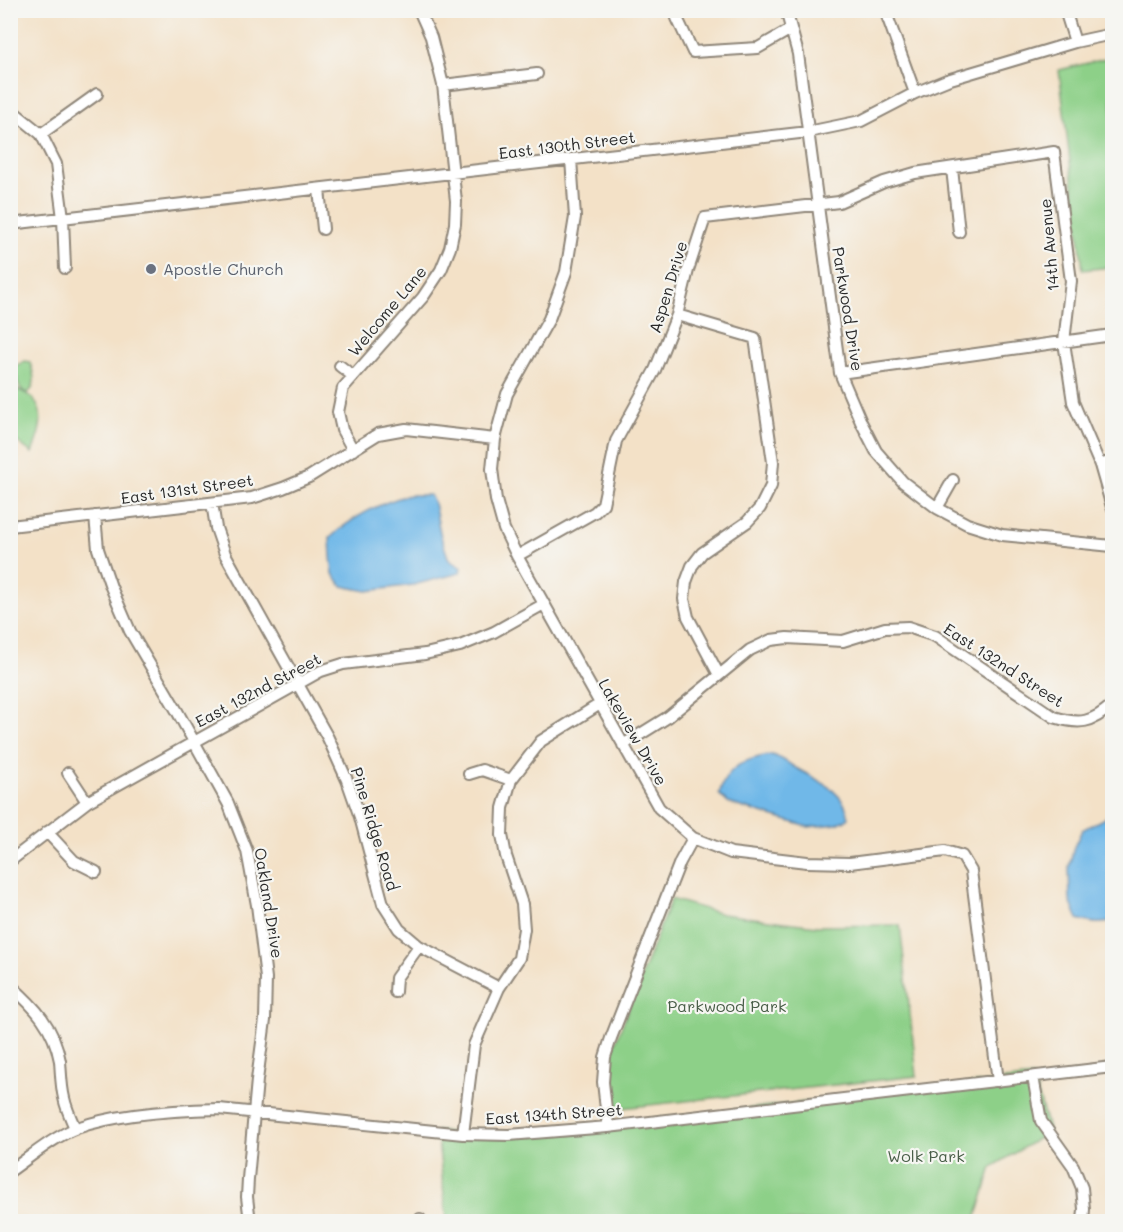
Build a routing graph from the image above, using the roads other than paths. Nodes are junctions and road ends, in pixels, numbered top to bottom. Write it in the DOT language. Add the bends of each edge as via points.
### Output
graph roads {
  1 [pos="419,10"];
  2 [pos="786,10"];
  3 [pos="885,10"];
  4 [pos="1065,10"];
  5 [pos="677,18"];
  6 [pos="791,29"];
  7 [pos="1113,34"];
  8 [pos="1075,42"];
  9 [pos="537,74"];
  10 [pos="444,85"];
  11 [pos="915,93"];
  12 [pos="97,94"];
  13 [pos="10,109"];
  14 [pos="808,132"];
  15 [pos="41,134"];
  16 [pos="1054,152"];
  17 [pos="572,159"];
  18 [pos="952,169"];
  19 [pos="454,173"];
  20 [pos="319,189"];
  21 [pos="818,206"];
  22 [pos="63,218"];
  23 [pos="10,224"];
  24 [pos="323,229"];
  25 [pos="959,232"];
  26 [pos="65,268"];
  27 [pos="677,315"];
  28 [pos="1113,335"];
  29 [pos="1064,342"];
  30 [pos="340,366"];
  31 [pos="840,374"];
  32 [pos="352,376"];
  33 [pos="495,439"];
  34 [pos="353,450"];
  35 [pos="1113,461"];
  36 [pos="1100,465"];
  37 [pos="953,480"];
  38 [pos="212,503"];
  39 [pos="1113,507"];
  40 [pos="937,508"];
  41 [pos="95,516"];
  42 [pos="10,526"];
  43 [pos="1112,545"];
  44 [pos="517,556"];
  45 [pos="544,604"];
  46 [pos="719,675"];
  47 [pos="297,683"];
  48 [pos="600,704"];
  49 [pos="1113,705"];
  50 [pos="194,741"];
  51 [pos="623,745"];
  52 [pos="68,773"];
  53 [pos="469,774"];
  54 [pos="511,780"];
  55 [pos="87,802"];
  56 [pos="47,832"];
  57 [pos="693,838"];
  58 [pos="10,861"];
  59 [pos="96,872"];
  60 [pos="419,946"];
  61 [pos="499,988"];
  62 [pos="12,989"];
  63 [pos="395,992"];
  64 [pos="1113,1067"];
  65 [pos="1033,1077"];
  66 [pos="998,1081"];
  67 [pos="255,1113"];
  68 [pos="608,1127"];
  69 [pos="75,1128"];
  70 [pos="463,1134"];
  71 [pos="10,1171"];
  72 [pos="250,1221"];
  73 [pos="1083,1221"];
  1 -- 10 [label="street, Welcome Lane"];
  2 -- 6 [label="street, Parkwood Drive"];
  3 -- 11 [label="street"];
  4 -- 8 [label="street"];
  5 -- 6 [label="street" via="693,52 758,48"];
  6 -- 14 [label="street, Parkwood Drive"];
  7 -- 8 [label="street, East 130th Street"];
  8 -- 11 [label="street, East 130th Street"];
  9 -- 10 [label="street"];
  10 -- 19 [label="street, Welcome Lane"];
  11 -- 14 [label="street, East 130th Street" via="861,121"];
  12 -- 15 [label="street"];
  13 -- 15 [label="street"];
  14 -- 17 [label="street, East 130th Street"];
  14 -- 21 [label="street, Parkwood Drive"];
  15 -- 22 [label="street" via="56,164"];
  16 -- 18 [label="street, Aspen Drive"];
  16 -- 29 [label="street, 14th Avenue" via="1071,281"];
  17 -- 19 [label="street, East 130th Street"];
  17 -- 33 [label="street, Lakeview Drive" via="575,217 566,272 549,319 507,394"];
  18 -- 21 [label="street, Aspen Drive" via="915,173"];
  18 -- 25 [label="street"];
  19 -- 20 [label="street, East 130th Street"];
  19 -- 32 [label="street, Welcome Lane" via="455,224 441,270 423,297"];
  20 -- 22 [label="street, East 130th Street"];
  20 -- 24 [label="street"];
  21 -- 27 [label="street, Aspen Drive" via="705,218"];
  21 -- 31 [label="street, Parkwood Drive"];
  22 -- 23 [label="street, East 130th Street"];
  22 -- 26 [label="street"];
  27 -- 44 [label="street, Aspen Drive" via="655,370 616,441 603,504"];
  27 -- 46 [label="street" via="755,338 772,462 771,486 760,508 747,522 702,553 686,582 688,617"];
  28 -- 29 [label="street"];
  29 -- 31 [label="street"];
  29 -- 36 [label="street, 14th Avenue" via="1073,402"];
  30 -- 32 [label="street"];
  31 -- 40 [label="street, Parkwood Drive" via="876,451 903,482"];
  32 -- 34 [label="street, Welcome Lane" via="343,388 338,412"];
  33 -- 34 [label="street, East 131st Street" via="406,429 378,434"];
  33 -- 44 [label="street, Lakeview Drive" via="492,469 496,500"];
  34 -- 38 [label="street, East 131st Street" via="283,488 252,498"];
  35 -- 36 [label="street"];
  36 -- 39 [label="street, 14th Avenue"];
  37 -- 40 [label="street"];
  38 -- 41 [label="street, East 131st Street"];
  38 -- 47 [label="street, Pine Ridge Road" via="225,554"];
  40 -- 43 [label="street, Parkwood Drive" via="967,524 1002,535"];
  41 -- 42 [label="street, East 131st Street"];
  41 -- 50 [label="street, Oakland Drive" via="98,549 130,631"];
  44 -- 45 [label="street, Lakeview Drive"];
  45 -- 47 [label="street, East 132nd Street" via="460,646 343,664"];
  45 -- 48 [label="street, Lakeview Drive"];
  46 -- 49 [label="street, East 132nd Street" via="750,650 771,640 843,641 885,628 908,627 934,636 1054,717 1085,722"];
  46 -- 51 [label="street, East 132nd Street" via="668,717"];
  47 -- 50 [label="street, East 132nd Street"];
  47 -- 60 [label="street, Pine Ridge Road" via="347,780 383,904 399,929"];
  48 -- 51 [label="street, Lakeview Drive"];
  48 -- 54 [label="street" via="541,741"];
  50 -- 55 [label="street, East 132nd Street"];
  50 -- 67 [label="street, Oakland Drive" via="228,803 247,851 257,905 266,978 266,1020"];
  51 -- 57 [label="street, Lakeview Drive" via="659,808"];
  52 -- 55 [label="street"];
  53 -- 54 [label="street" via="482,770"];
  54 -- 61 [label="street" via="503,808 502,835 522,904 524,929 519,958"];
  55 -- 56 [label="street, East 132nd Street"];
  56 -- 58 [label="street, East 132nd Street"];
  56 -- 59 [label="street" via="74,861"];
  57 -- 66 [label="street, Lakeview Drive" via="730,853 807,862 850,862 945,851 962,856 971,871"];
  57 -- 68 [label="street" via="680,862 605,1057 603,1082"];
  60 -- 61 [label="street, Pine Ridge Road"];
  60 -- 63 [label="street" via="396,978"];
  61 -- 70 [label="street" via="474,1045"];
  62 -- 69 [label="street" via="30,1002 53,1037 64,1098"];
  64 -- 65 [label="street, East 134th Street"];
  65 -- 66 [label="street, East 134th Street"];
  65 -- 73 [label="street" via="1041,1121 1073,1166 1082,1188"];
  66 -- 68 [label="street, East 134th Street"];
  67 -- 69 [label="street, East 134th Street" via="189,1110 112,1118"];
  67 -- 70 [label="street, East 134th Street"];
  67 -- 72 [label="street, Oakland Drive" via="248,1179"];
  68 -- 70 [label="street, East 134th Street" via="509,1135"];
  69 -- 71 [label="street, East 134th Street"];
}
